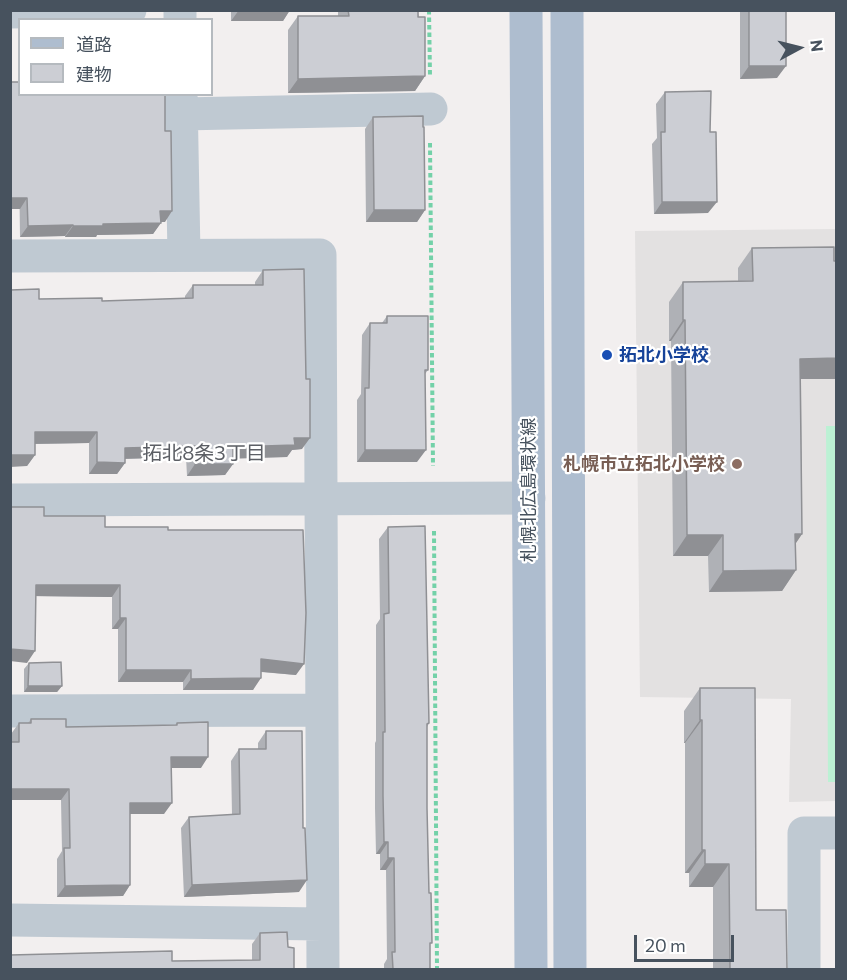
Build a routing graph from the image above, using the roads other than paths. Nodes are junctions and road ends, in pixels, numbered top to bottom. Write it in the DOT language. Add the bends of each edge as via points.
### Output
graph roads {
  1 [pos="130,10"];
  2 [pos="526,10"];
  3 [pos="567,10"];
  4 [pos="10,12"];
  5 [pos="181,104"];
  6 [pos="431,109"];
  7 [pos="184,255"];
  8 [pos="10,256"];
  9 [pos="529,498"];
  10 [pos="320,499"];
  11 [pos="10,500"];
  12 [pos="321,710"];
  13 [pos="10,711"];
  14 [pos="837,833"];
  15 [pos="10,920"];
  16 [pos="322,924"];
  17 [pos="323,969"];
  18 [pos="531,969"];
  19 [pos="570,969"];
  20 [pos="804,969"];
  1 -- 4 [label="street"];
  2 -- 9 [label="main road, 札幌北広島環状線"];
  3 -- 19 [label="main road"];
  5 -- 6 [label="street"];
  5 -- 7 [label="street"];
  7 -- 8 [label="street"];
  7 -- 10 [label="street" via="320,255"];
  9 -- 10 [label="street"];
  9 -- 18 [label="main road, 札幌北広島環状線"];
  10 -- 11 [label="street"];
  10 -- 12 [label="street"];
  12 -- 13 [label="street"];
  12 -- 16 [label="street"];
  14 -- 20 [label="street" via="804,833"];
  15 -- 16 [label="street"];
  16 -- 17 [label="street"];
}
